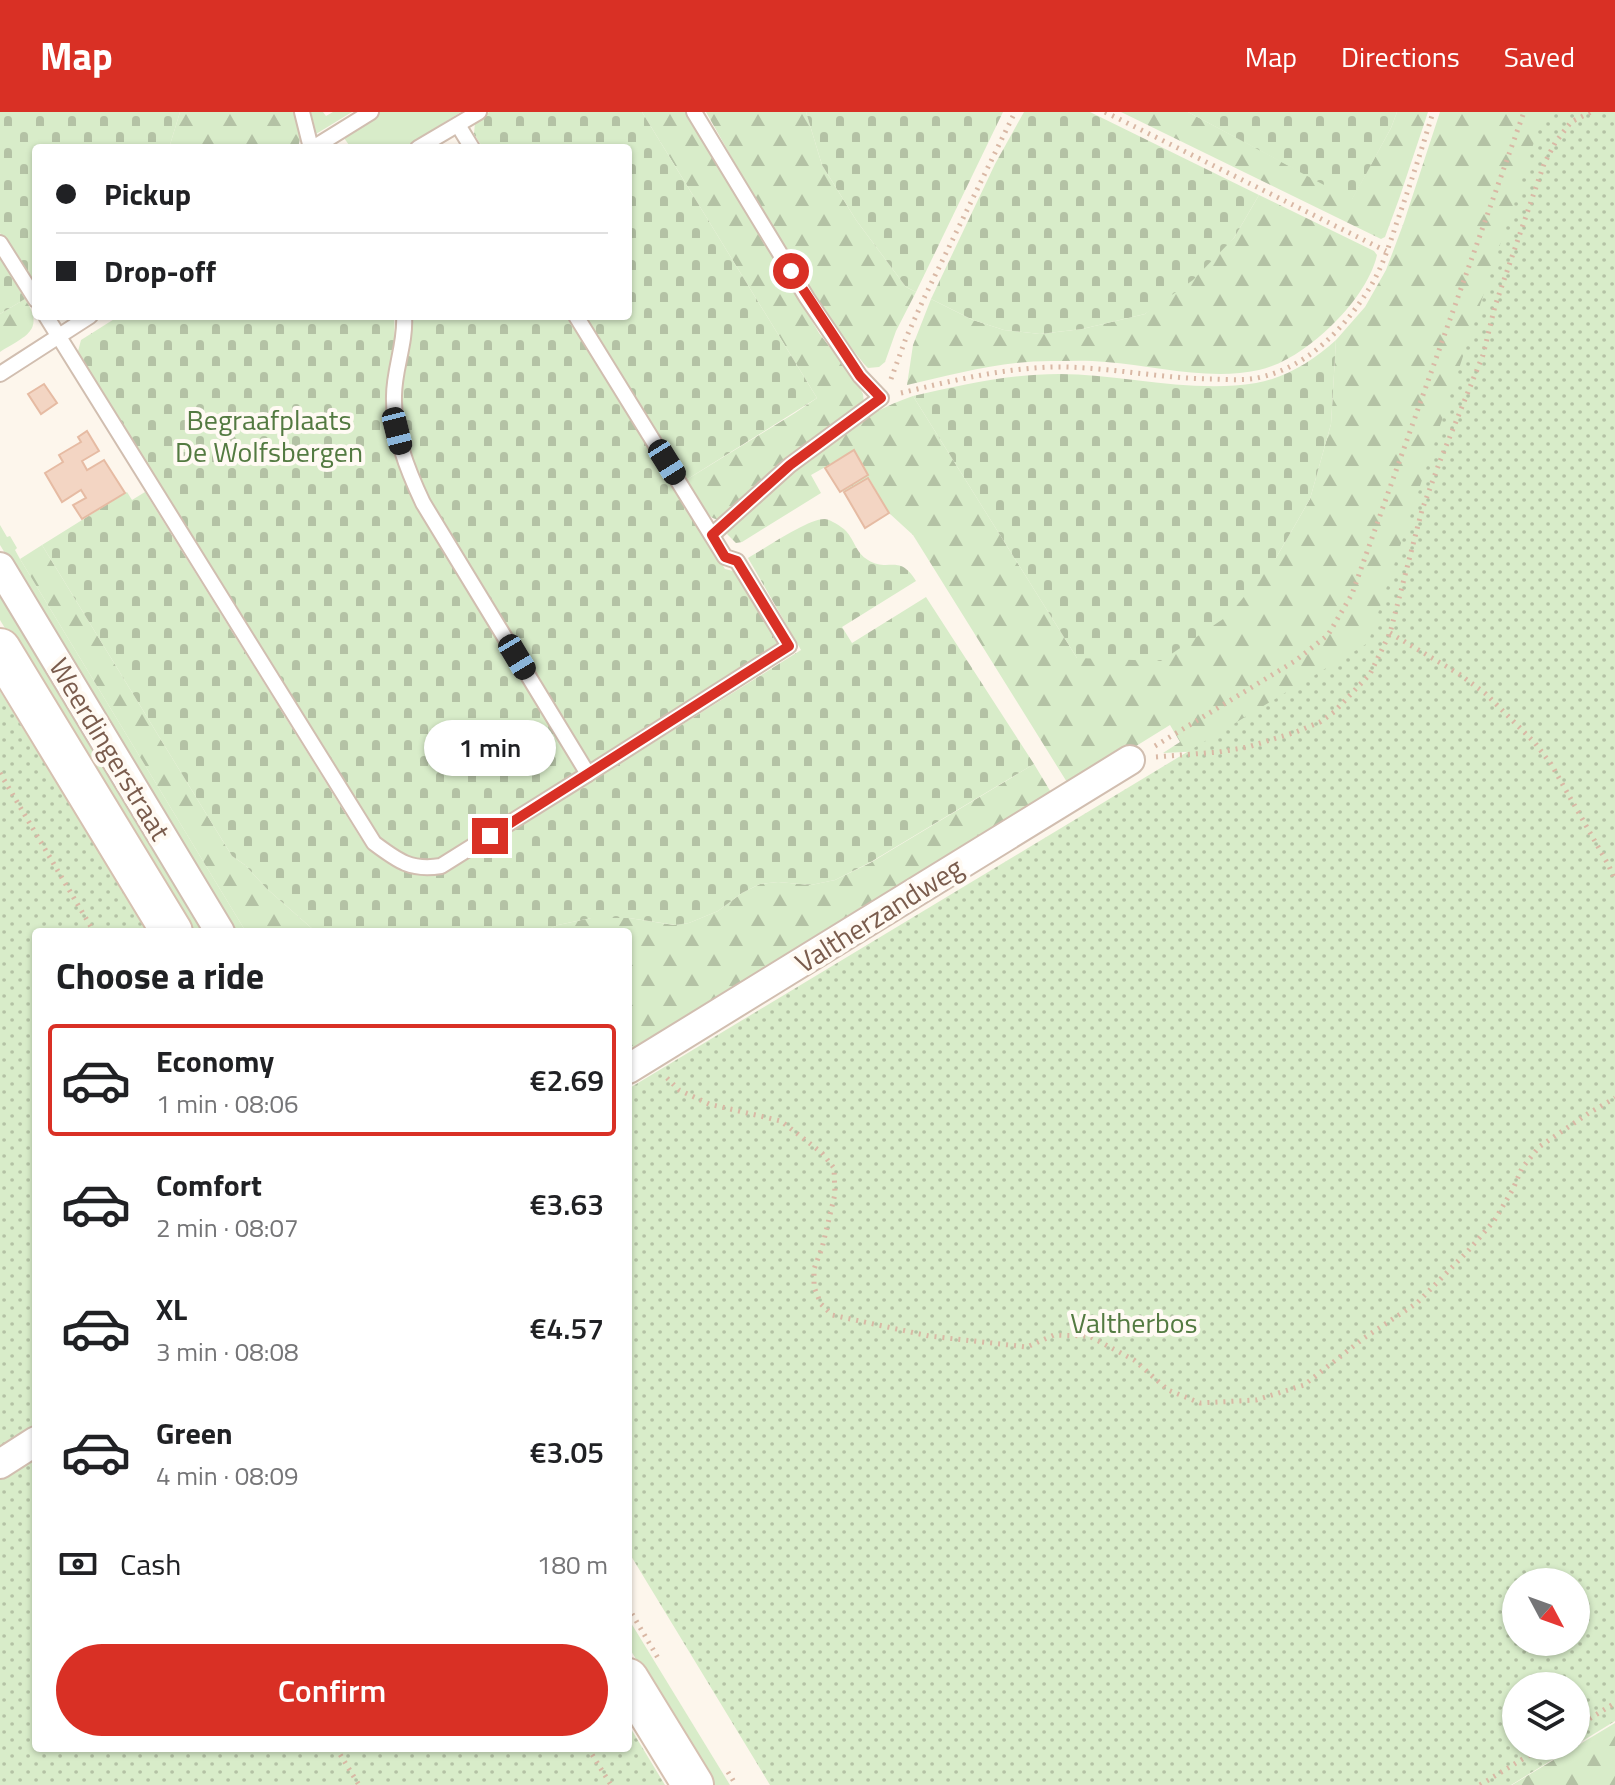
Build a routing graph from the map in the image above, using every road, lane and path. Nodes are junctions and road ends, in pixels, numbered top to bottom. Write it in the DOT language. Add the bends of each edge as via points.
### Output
graph roads {
  1 [pos="302,112"];
  2 [pos="371,112"];
  3 [pos="479,112"];
  4 [pos="694,112"];
  5 [pos="1015,112"];
  6 [pos="1105,112"];
  7 [pos="1433,112"];
  8 [pos="1524,112"];
  9 [pos="1574,112"];
  10 [pos="1591,112"];
  11 [pos="1571,122"];
  12 [pos="458,125"];
  13 [pos="311,144"];
  14 [pos="319,144"];
  15 [pos="425,144"];
  16 [pos="470,144"];
  17 [pos="0,243"];
  18 [pos="1386,251"];
  19 [pos="32,294"];
  20 [pos="48,320"];
  21 [pos="84,320"];
  22 [pos="404,320"];
  23 [pos="578,320"];
  24 [pos="58,336"];
  25 [pos="0,374"];
  26 [pos="881,398"];
  27 [pos="712,535"];
  28 [pos="0,567"];
  29 [pos="1390,633"];
  30 [pos="0,649"];
  31 [pos="1130,760"];
  32 [pos="0,773"];
  33 [pos="588,774"];
  34 [pos="1615,881"];
  35 [pos="92,928"];
  36 [pos="170,928"];
  37 [pos="218,928"];
  38 [pos="637,1063"];
  39 [pos="1615,1098"];
  40 [pos="32,1444"];
  41 [pos="0,1464"];
  42 [pos="632,1686"];
  43 [pos="1615,1703"];
  44 [pos="1590,1718"];
  45 [pos="338,1752"];
  46 [pos="590,1752"];
  47 [pos="1521,1760"];
  48 [pos="359,1785"];
  49 [pos="611,1785"];
  50 [pos="693,1785"];
  51 [pos="1480,1785"];
  1 -- 13 [label="lane"];
  2 -- 14 [label="lane"];
  3 -- 12 [label="lane"];
  4 -- 26 [label="lane" via="807,298"];
  5 -- 26 [label="path"];
  6 -- 18 [label="path"];
  7 -- 18 [label="path"];
  8 -- 31 [label="path" via="1352,594 1328,635 1295,661"];
  9 -- 11 [label="path"];
  10 -- 11 [label="path"];
  11 -- 29 [label="path" via="1544,164 1483,355 1422,510"];
  12 -- 15 [label="lane"];
  12 -- 16 [label="lane"];
  17 -- 19 [label="lane"];
  18 -- 26 [label="path" via="1354,310 1320,348 1257,378 1190,379 1050,367 963,378"];
  20 -- 24 [label="lane"];
  21 -- 24 [label="lane"];
  22 -- 33 [label="lane" via="394,395 408,469 423,503"];
  23 -- 27 [label="lane"];
  24 -- 25 [label="lane"];
  24 -- 33 [label="lane" via="374,843 412,866 441,866"];
  26 -- 27 [label="lane" via="790,465"];
  27 -- 33 [label="lane" via="725,557 737,561 789,646"];
  28 -- 37 [label="street, Weerdingerstraat"];
  29 -- 31 [label="path" via="1370,674 1320,722 1248,747"];
  29 -- 34 [label="path" via="1486,694 1535,743"];
  30 -- 36 [label="main road, Weerdingerstraat"];
  31 -- 38 [label="street, Valtherzandweg"];
  32 -- 35 [label="path"];
  38 -- 39 [label="path" via="709,1104 781,1121 834,1168 835,1194 814,1269 814,1287 832,1315 929,1336 1027,1347 1054,1335 1089,1336 1134,1360 1168,1390 1200,1403 1256,1400 1304,1385 1417,1303 1494,1221 1539,1147"];
  40 -- 41 [label="street"];
  42 -- 50 [label="main road"];
  43 -- 44 [label="path"];
  45 -- 48 [label="path"];
  46 -- 49 [label="path"];
  47 -- 51 [label="path"];
}
